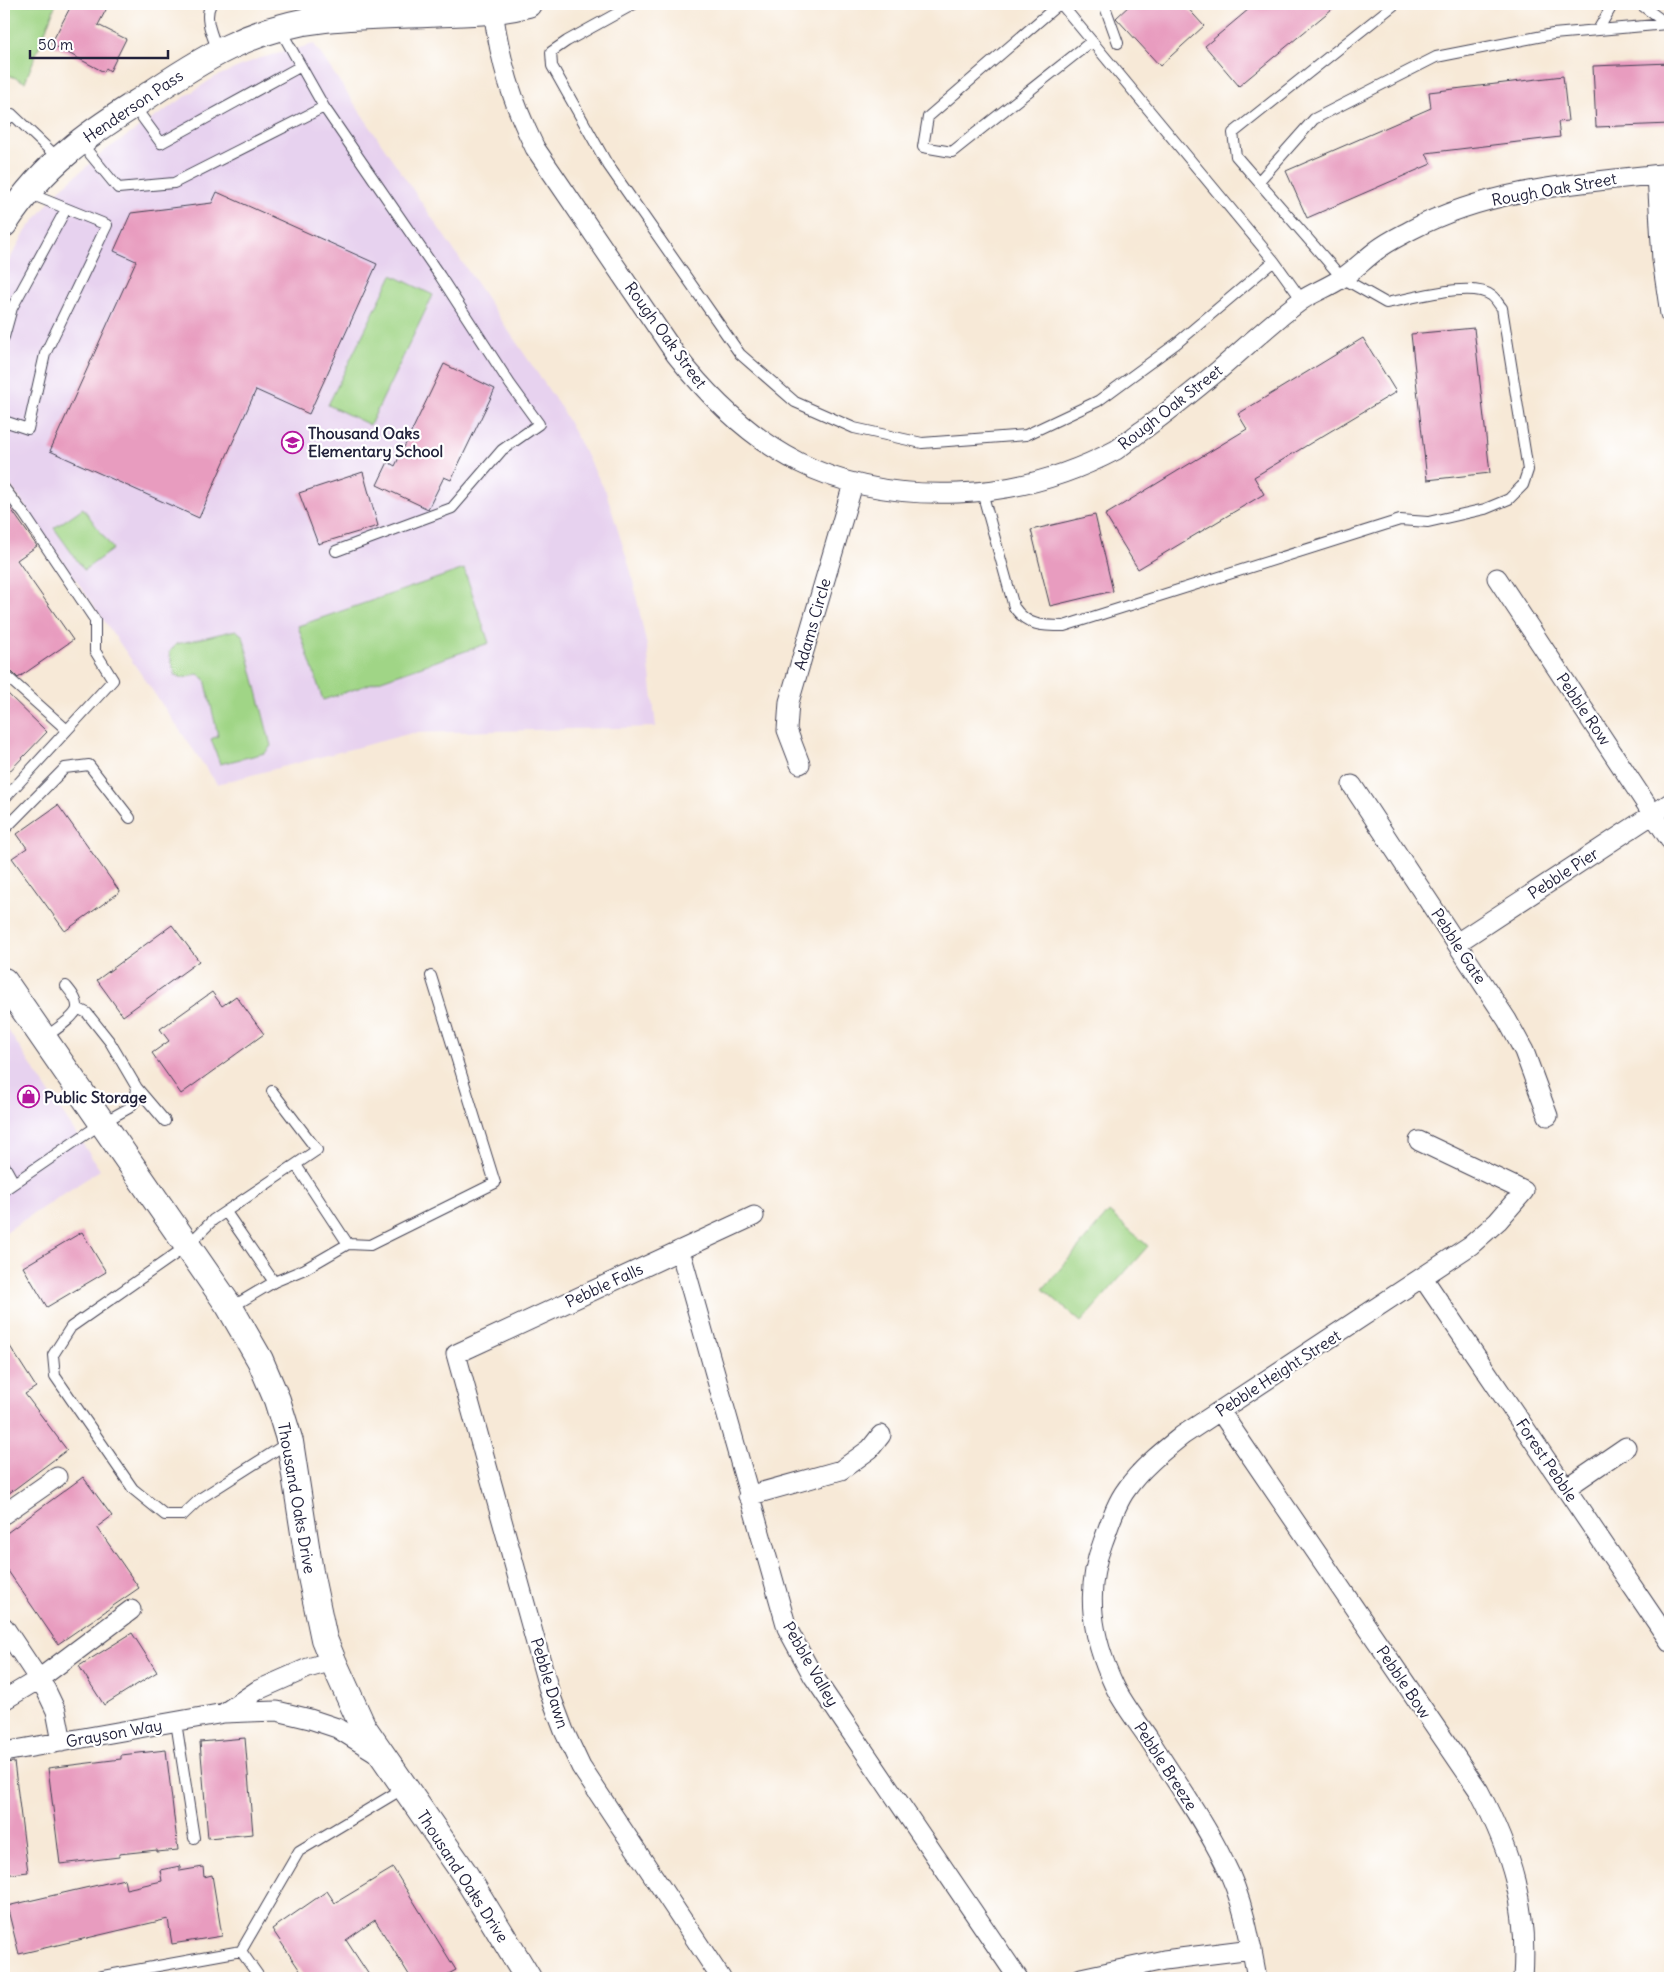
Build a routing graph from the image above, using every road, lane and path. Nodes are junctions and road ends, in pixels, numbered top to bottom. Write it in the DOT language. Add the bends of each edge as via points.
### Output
graph roads {
  1 [pos="211,4"];
  2 [pos="528,4"];
  3 [pos="634,4"];
  4 [pos="1060,4"];
  5 [pos="1104,4"];
  6 [pos="1395,4"];
  7 [pos="1613,4"];
  8 [pos="1640,4"];
  9 [pos="490,8"];
  10 [pos="320,11"];
  11 [pos="280,28"];
  12 [pos="1598,30"];
  13 [pos="1092,41"];
  14 [pos="1118,43"];
  15 [pos="218,51"];
  16 [pos="301,66"];
  17 [pos="133,105"];
  18 [pos="324,108"];
  19 [pos="8,112"];
  20 [pos="4,124"];
  21 [pos="80,142"];
  22 [pos="59,159"];
  23 [pos="1664,174"];
  24 [pos="1259,181"];
  25 [pos="27,193"];
  26 [pos="66,209"];
  27 [pos="4,224"];
  28 [pos="1274,261"];
  29 [pos="1342,278"];
  30 [pos="1302,300"];
  31 [pos="1670,314"];
  32 [pos="4,336"];
  33 [pos="4,420"];
  34 [pos="853,484"];
  35 [pos="4,488"];
  36 [pos="982,492"];
  37 [pos="336,552"];
  38 [pos="1497,578"];
  39 [pos="4,674"];
  40 [pos="67,730"];
  41 [pos="800,764"];
  42 [pos="1352,785"];
  43 [pos="4,799"];
  44 [pos="1670,803"];
  45 [pos="1653,814"];
  46 [pos="130,818"];
  47 [pos="4,830"];
  48 [pos="1670,840"];
  49 [pos="1457,943"];
  50 [pos="431,976"];
  51 [pos="4,981"];
  52 [pos="66,986"];
  53 [pos="77,1008"];
  54 [pos="44,1039"];
  55 [pos="137,1088"];
  56 [pos="272,1091"];
  57 [pos="1548,1116"];
  58 [pos="165,1121"];
  59 [pos="102,1123"];
  60 [pos="1419,1141"];
  61 [pos="296,1165"];
  62 [pos="4,1166"];
  63 [pos="14,1183"];
  64 [pos="4,1190"];
  65 [pos="226,1212"];
  66 [pos="754,1216"];
  67 [pos="348,1244"];
  68 [pos="187,1246"];
  69 [pos="680,1250"];
  70 [pos="1423,1278"];
  71 [pos="274,1282"];
  72 [pos="230,1308"];
  73 [pos="456,1354"];
  74 [pos="1220,1411"];
  75 [pos="881,1435"];
  76 [pos="290,1442"];
  77 [pos="1626,1447"];
  78 [pos="57,1477"];
  79 [pos="1566,1488"];
  80 [pos="748,1496"];
  81 [pos="4,1514"];
  82 [pos="1099,1551"];
  83 [pos="130,1610"];
  84 [pos="4,1627"];
  85 [pos="1670,1642"];
  86 [pos="333,1661"];
  87 [pos="39,1679"];
  88 [pos="4,1700"];
  89 [pos="224,1713"];
  90 [pos="176,1722"];
  91 [pos="62,1742"];
  92 [pos="4,1752"];
  93 [pos="384,1758"];
  94 [pos="405,1788"];
  95 [pos="194,1838"];
  96 [pos="1252,1949"];
  97 [pos="241,1951"];
  98 [pos="92,1978"];
  99 [pos="260,1978"];
  100 [pos="528,1978"];
  101 [pos="721,1978"];
  102 [pos="1018,1978"];
  103 [pos="1081,1978"];
  104 [pos="1257,1978"];
  105 [pos="1523,1978"];
  1 -- 15 [label="lane" via="208,21"];
  2 -- 9 [label="main road, Henderson Pass"];
  3 -- 28 [label="lane" via="559,46 552,52 552,66 606,162 740,354 795,402 854,428 922,443 1026,435 1098,401 1177,343"];
  4 -- 13 [label="lane"];
  4 -- 13 [label="lane" via="928,117 923,147 952,152"];
  5 -- 14 [label="lane"];
  6 -- 24 [label="lane" via="1233,133 1236,156"];
  7 -- 12 [label="lane"];
  8 -- 12 [label="lane" via="1667,24"];
  9 -- 10 [label="main road, Henderson Pass"];
  9 -- 34 [label="street, Rough Oak Street" via="508,83 535,148 676,355 697,382 748,431 808,467"];
  10 -- 11 [label="main road, Henderson Pass"];
  11 -- 15 [label="main road, Henderson Pass"];
  11 -- 16 [label="lane"];
  12 -- 24 [label="lane" via="1553,34 1436,57 1314,119"];
  13 -- 28 [label="lane"];
  15 -- 17 [label="main road, Henderson Pass"];
  16 -- 17 [label="lane" via="161,143"];
  16 -- 18 [label="lane"];
  17 -- 21 [label="main road, Henderson Pass"];
  18 -- 21 [label="lane" via="174,183 118,188"];
  18 -- 37 [label="lane" via="538,424 502,450 452,508"];
  19 -- 20 [label="lane"];
  19 -- 22 [label="lane"];
  21 -- 22 [label="main road, Henderson Pass"];
  22 -- 25 [label="main road, Henderson Pass"];
  23 -- 29 [label="street, Rough Oak Street" via="1614,178 1483,201 1447,213 1412,230 1378,249"];
  23 -- 31 [label="street" via="1662,260"];
  24 -- 29 [label="lane"];
  25 -- 26 [label="lane"];
  25 -- 27 [label="main road, Henderson Pass"];
  26 -- 32 [label="lane" via="12,308"];
  26 -- 33 [label="lane" via="107,225 45,354 28,428"];
  28 -- 30 [label="lane"];
  29 -- 30 [label="street, Rough Oak Street"];
  29 -- 36 [label="lane" via="1386,303 1457,289 1480,290 1492,296 1502,308 1528,470 1523,485 1509,499 1485,509 1428,522 1400,520 1079,622 1044,626 1021,616 1014,607"];
  30 -- 36 [label="street, Rough Oak Street" via="1177,405 1116,449 1059,475"];
  34 -- 36 [label="street, Rough Oak Street" via="922,494"];
  34 -- 41 [label="street, Adams Circle" via="790,702 787,730"];
  35 -- 40 [label="lane" via="96,620 95,651 112,680"];
  38 -- 45 [label="street, Pebble Row"];
  39 -- 40 [label="lane"];
  40 -- 43 [label="lane"];
  42 -- 49 [label="street, Pebble Gate"];
  44 -- 45 [label="street, Pebble Pier"];
  45 -- 48 [label="street, Pebble Row"];
  45 -- 49 [label="street, Pebble Pier"];
  46 -- 47 [label="lane" via="89,765 65,768"];
  49 -- 57 [label="street, Pebble Gate" via="1524,1051"];
  50 -- 67 [label="lane" via="496,1183 370,1245"];
  51 -- 54 [label="main road, Thousand Oaks Drive"];
  52 -- 53 [label="lane" via="75,998"];
  53 -- 54 [label="lane" via="74,1015"];
  53 -- 55 [label="lane" via="87,1013 110,1042"];
  54 -- 59 [label="main road, Thousand Oaks Drive"];
  55 -- 58 [label="lane"];
  55 -- 59 [label="lane" via="135,1101 129,1108"];
  56 -- 61 [label="lane" via="317,1150"];
  59 -- 63 [label="lane"];
  59 -- 68 [label="main road, Thousand Oaks Drive"];
  60 -- 70 [label="street, Pebble Height Street" via="1524,1191 1512,1207 1471,1245"];
  61 -- 65 [label="lane"];
  61 -- 67 [label="lane"];
  62 -- 63 [label="lane"];
  63 -- 64 [label="lane"];
  65 -- 68 [label="lane" via="213,1220"];
  65 -- 71 [label="lane"];
  66 -- 69 [label="street, Pebble Falls"];
  67 -- 71 [label="lane" via="305,1269"];
  68 -- 72 [label="main road, Thousand Oaks Drive"];
  68 -- 76 [label="lane" via="71,1327 53,1355 54,1376 133,1489 165,1515 183,1515 201,1498"];
  69 -- 73 [label="street, Pebble Falls"];
  69 -- 80 [label="street, Pebble Valley"];
  70 -- 74 [label="street, Pebble Height Street"];
  70 -- 79 [label="street, Forest Pebble"];
  71 -- 72 [label="lane"];
  72 -- 76 [label="main road, Thousand Oaks Drive" via="260,1360"];
  73 -- 101 [label="street, Pebble Dawn" via="550,1694 564,1731 581,1767"];
  74 -- 82 [label="street, Pebble Height Street" via="1183,1435 1126,1489"];
  74 -- 105 [label="street, Pebble Bow" via="1479,1791 1496,1823 1518,1890 1524,1937"];
  75 -- 80 [label="street" via="870,1449 841,1470"];
  76 -- 86 [label="main road, Thousand Oaks Drive" via="310,1572 324,1639"];
  77 -- 79 [label="street"];
  78 -- 81 [label="street"];
  79 -- 85 [label="street, Forest Pebble"];
  80 -- 102 [label="street, Pebble Valley" via="787,1628 809,1668"];
  82 -- 96 [label="street, Pebble Breeze" via="1091,1608 1100,1649 1114,1686 1226,1864 1241,1904"];
  83 -- 87 [label="street"];
  84 -- 87 [label="street"];
  86 -- 89 [label="street, Grayson Way" via="258,1690"];
  86 -- 93 [label="main road, Thousand Oaks Drive" via="363,1726"];
  87 -- 88 [label="street"];
  87 -- 91 [label="street" via="56,1711"];
  89 -- 90 [label="street, Grayson Way"];
  89 -- 93 [label="street, Grayson Way" via="278,1711 310,1719 337,1728"];
  90 -- 91 [label="street, Grayson Way"];
  90 -- 95 [label="lane"];
  91 -- 92 [label="street, Grayson Way"];
  93 -- 94 [label="main road, Thousand Oaks Drive"];
  94 -- 97 [label="lane" via="299,1851"];
  94 -- 100 [label="main road, Thousand Oaks Drive" via="464,1873"];
  96 -- 103 [label="street" via="1164,1960"];
  96 -- 104 [label="street, Pebble Breeze"];
  97 -- 98 [label="lane"];
  97 -- 99 [label="lane"];
}
